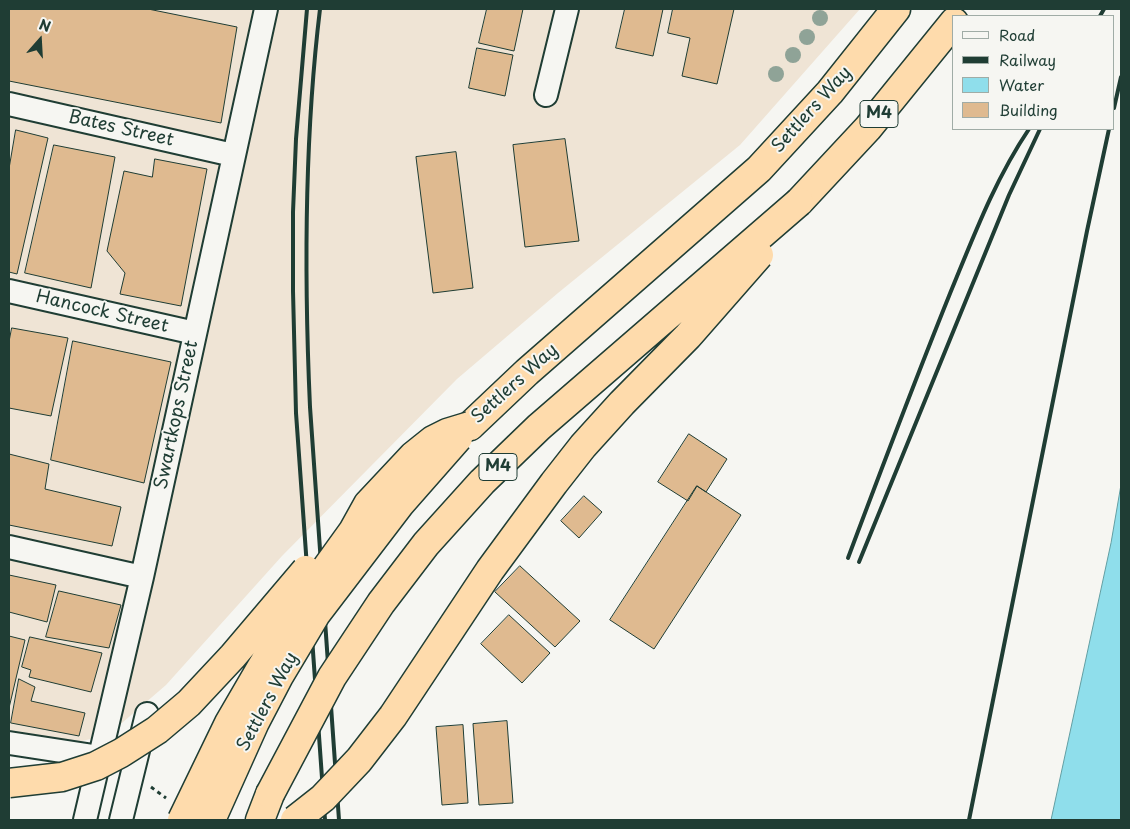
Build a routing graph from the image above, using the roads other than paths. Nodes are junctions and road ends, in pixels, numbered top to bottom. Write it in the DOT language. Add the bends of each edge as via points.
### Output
graph roads {
  1 [pos="266,9"];
  2 [pos="567,9"];
  3 [pos="896,9"];
  4 [pos="952,24"];
  5 [pos="546,95"];
  6 [pos="9,104"];
  7 [pos="233,155"];
  8 [pos="799,202"];
  9 [pos="9,291"];
  10 [pos="195,333"];
  11 [pos="470,426"];
  12 [pos="368,504"];
  13 [pos="9,547"];
  14 [pos="142,577"];
  15 [pos="147,714"];
  16 [pos="9,743"];
  17 [pos="100,757"];
  18 [pos="9,783"];
  19 [pos="268,807"];
  20 [pos="87,811"];
  21 [pos="122,817"];
  22 [pos="182,820"];
  23 [pos="211,820"];
  24 [pos="260,820"];
  25 [pos="295,820"];
  1 -- 7 [label="street, Swartkops Street"];
  2 -- 5 [label="street"];
  3 -- 11 [label="highway, Settlers Way / M4" via="830,92 759,169"];
  4 -- 8 [label="highway, M4" via="868,128"];
  6 -- 7 [label="street, Bates Street"];
  7 -- 10 [label="street, Swartkops Street"];
  8 -- 19 [label="highway, M4, bridge" via="539,427 482,482 426,544 381,603 332,677"];
  8 -- 25 [label="highway, bridge" via="766,248 584,446 490,570 394,716 323,798"];
  9 -- 10 [label="street, Hancock Street"];
  10 -- 14 [label="street, Swartkops Street"];
  11 -- 12 [label="highway, bridge" via="433,440 413,456"];
  11 -- 23 [label="highway, Settlers Way / M4, bridge" via="400,504 316,614 255,722"];
  12 -- 18 [label="highway, bridge" via="343,525 233,656 189,703 156,730 96,766 62,777"];
  12 -- 22 [label="highway, bridge" via="261,668 229,723"];
  13 -- 14 [label="street"];
  14 -- 17 [label="street, Swartkops Street"];
  15 -- 21 [label="street"];
  16 -- 17 [label="street"];
  17 -- 20 [label="street, Swartkops Street"];
  19 -- 24 [label="highway, M4"];
  20 -- 21 [label="street"];
}
